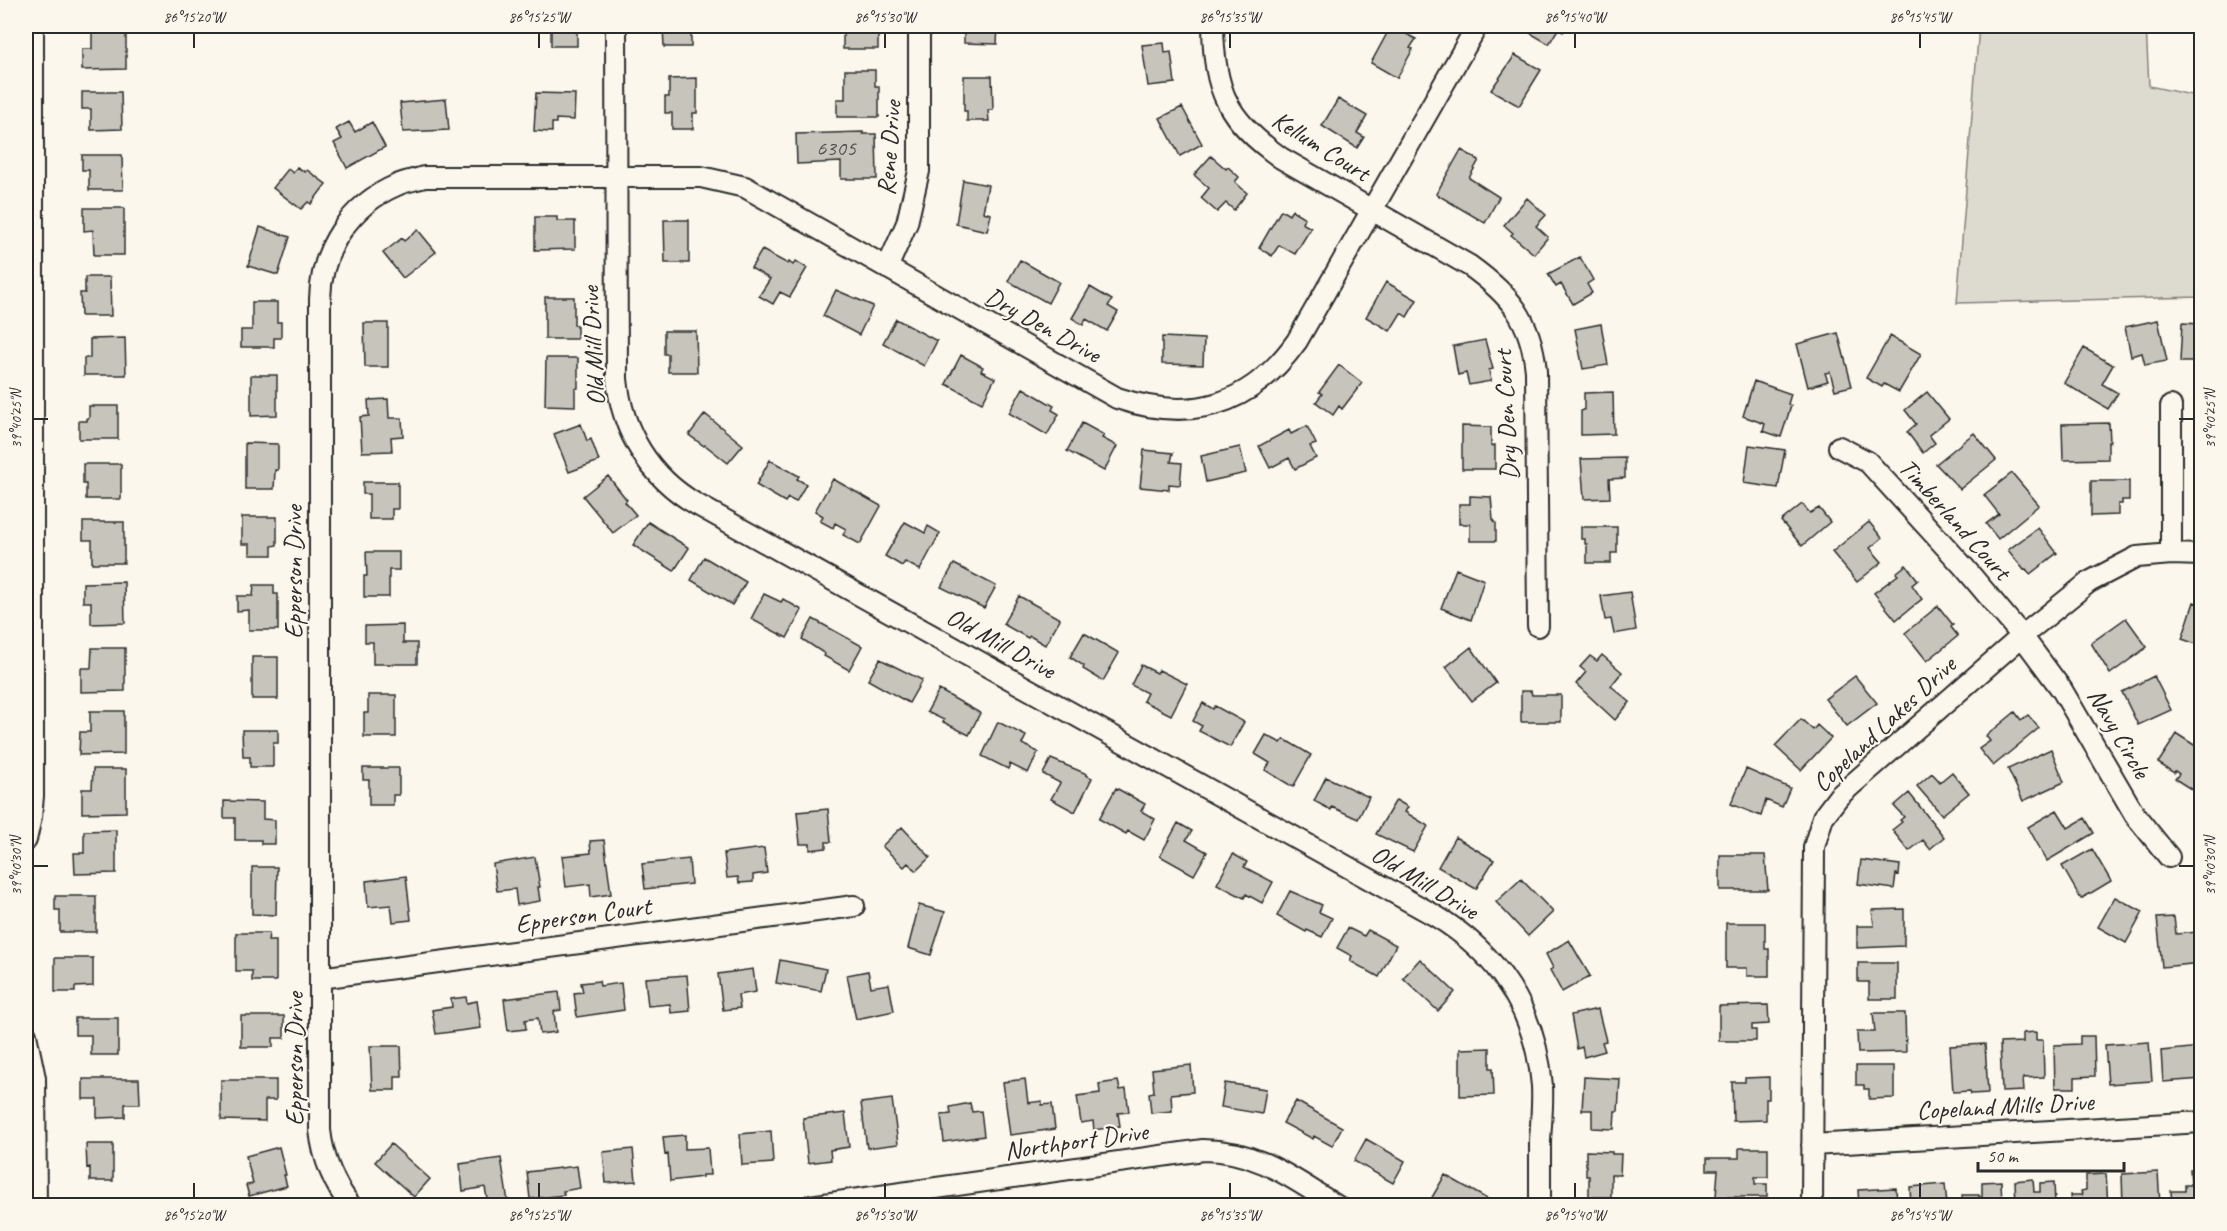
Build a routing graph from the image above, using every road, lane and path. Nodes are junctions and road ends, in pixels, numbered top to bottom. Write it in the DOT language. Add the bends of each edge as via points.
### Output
graph roads {
  1 [pos="33,26"];
  2 [pos="616,26"];
  3 [pos="919,26"];
  4 [pos="1213,26"];
  5 [pos="1477,26"];
  6 [pos="616,177"];
  7 [pos="1371,210"];
  8 [pos="887,268"];
  9 [pos="2171,406"];
  10 [pos="1839,447"];
  11 [pos="2170,554"];
  12 [pos="2202,555"];
  13 [pos="1538,626"];
  14 [pos="2022,636"];
  15 [pos="26,840"];
  16 [pos="2169,857"];
  17 [pos="854,906"];
  18 [pos="320,978"];
  19 [pos="26,1035"];
  20 [pos="2202,1122"];
  21 [pos="1812,1145"];
  22 [pos="36,1206"];
  23 [pos="351,1206"];
  24 [pos="810,1206"];
  25 [pos="1337,1206"];
  26 [pos="1540,1206"];
  27 [pos="1812,1206"];
  1 -- 15 [label="street" via="33,796"];
  2 -- 6 [label="street, Old Mill Drive"];
  3 -- 8 [label="street, Rene Drive" via="919,171 907,223"];
  4 -- 7 [label="street, Kellum Court" via="1218,79 1228,105 1244,129 1265,148"];
  5 -- 7 [label="street, Dry Den Drive"];
  6 -- 8 [label="street, Dry Den Drive" via="702,177 744,187"];
  6 -- 18 [label="street, Epperson Drive" via="442,176 406,181 365,203 340,230 328,255 320,299"];
  6 -- 26 [label="street, Old Mill Drive" via="618,388 630,431 654,470 696,504 1464,934 1506,979 1527,1018 1535,1045 1542,1088"];
  7 -- 8 [label="street, Dry Den Drive" via="1281,363 1254,386 1231,398 1187,410 1160,410 1117,398"];
  7 -- 13 [label="street, Dry Den Court" via="1486,276 1511,302 1525,326 1534,352 1537,379"];
  9 -- 11 [label="street"];
  10 -- 14 [label="street, Timberland Court" via="1868,462"];
  11 -- 12 [label="street, Copeland Lakes Drive"];
  11 -- 14 [label="street, Copeland Lakes Drive" via="2137,557 2090,582"];
  14 -- 16 [label="street, Navy Circle" via="2062,690 2135,814"];
  14 -- 21 [label="street, Copeland Lakes Drive" via="1839,796 1823,817 1814,847"];
  17 -- 18 [label="street, Epperson Court"];
  18 -- 23 [label="street, Epperson Drive" via="321,1139 331,1174"];
  19 -- 22 [label="street" via="35,1078"];
  20 -- 21 [label="street, Copeland Mills Drive"];
  21 -- 27 [label="street, Copeland Lakes Drive"];
  24 -- 25 [label="street, Northport Drive" via="1220,1150 1268,1164"];
}
